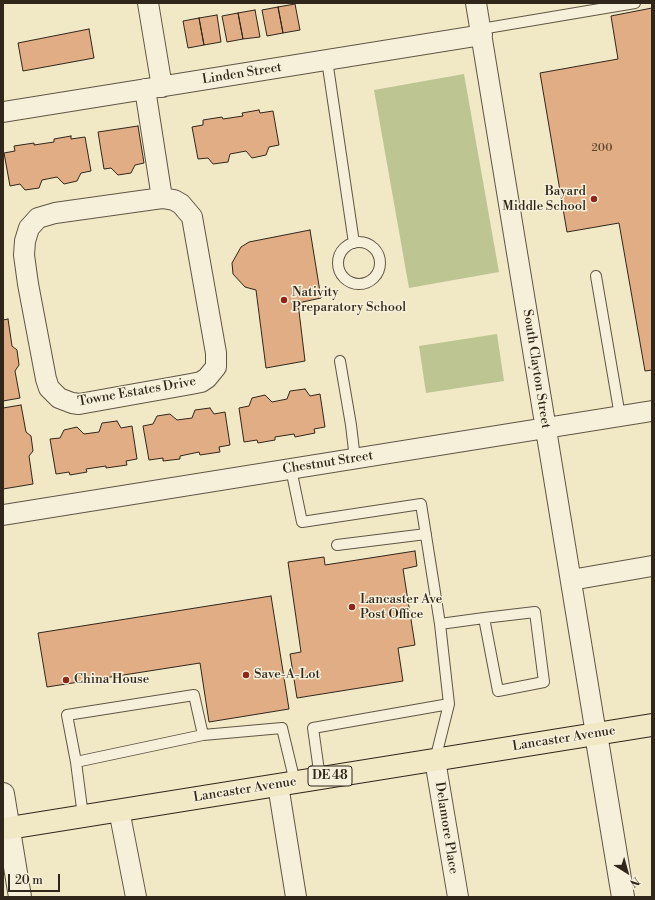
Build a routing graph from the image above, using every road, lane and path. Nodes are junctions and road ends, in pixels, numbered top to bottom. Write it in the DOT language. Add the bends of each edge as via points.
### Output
graph roads {
  1 [pos="148,3"];
  2 [pos="476,3"];
  3 [pos="635,3"];
  4 [pos="481,32"];
  5 [pos="327,60"];
  6 [pos="154,88"];
  7 [pos="3,112"];
  8 [pos="162,198"];
  9 [pos="354,243"];
  10 [pos="596,276"];
  11 [pos="340,361"];
  12 [pos="652,411"];
  13 [pos="620,416"];
  14 [pos="546,428"];
  15 [pos="355,459"];
  16 [pos="292,469"];
  17 [pos="3,515"];
  18 [pos="426,534"];
  19 [pos="337,546"];
  20 [pos="652,566"];
  21 [pos="571,580"];
  22 [pos="484,618"];
  23 [pos="440,624"];
  24 [pos="449,704"];
  25 [pos="652,725"];
  26 [pos="596,734"];
  27 [pos="203,735"];
  28 [pos="435,760"];
  29 [pos="76,762"];
  30 [pos="320,778"];
  31 [pos="286,783"];
  32 [pos="3,794"];
  33 [pos="119,810"];
  34 [pos="83,816"];
  35 [pos="6,828"];
  36 [pos="20,897"];
  37 [pos="136,897"];
  38 [pos="296,897"];
  39 [pos="458,897"];
  40 [pos="623,897"];
  1 -- 6 [label="street"];
  2 -- 4 [label="street, South Clayton Street"];
  3 -- 4 [label="lane"];
  4 -- 5 [label="street, Linden Street"];
  4 -- 14 [label="street, South Clayton Street"];
  5 -- 6 [label="street, Linden Street"];
  5 -- 9 [label="lane"];
  6 -- 7 [label="street, Linden Street"];
  6 -- 8 [label="street"];
  8 -- 8 [label="street, Towne Estates Drive" via="181,204 192,218 216,353 216,367 207,378 191,384 78,404 59,398 49,388 46,380 30,291 24,255 29,228 38,218 55,213"];
  9 -- 9 [label="lane" via="364,242 372,245 380,258 379,272 366,284 351,283 340,273 339,255 343,248"];
  10 -- 13 [label="lane"];
  11 -- 15 [label="lane"];
  12 -- 13 [label="street, Chestnut Street"];
  13 -- 14 [label="street, Chestnut Street"];
  14 -- 15 [label="street, Chestnut Street"];
  14 -- 21 [label="street, South Clayton Street"];
  15 -- 16 [label="street, Chestnut Street"];
  16 -- 17 [label="street, Chestnut Street"];
  16 -- 18 [label="lane" via="302,522 421,504"];
  18 -- 19 [label="lane"];
  18 -- 23 [label="lane"];
  20 -- 21 [label="street"];
  21 -- 26 [label="street, South Clayton Street"];
  22 -- 22 [label="lane" via="535,612 544,682 498,691"];
  22 -- 23 [label="lane"];
  23 -- 24 [label="lane"];
  24 -- 28 [label="lane"];
  24 -- 30 [label="lane" via="313,728"];
  25 -- 26 [label="main road, Lancaster Avenue / DE 48"];
  26 -- 28 [label="main road, Lancaster Avenue / DE 48"];
  26 -- 40 [label="street"];
  27 -- 29 [label="lane"];
  27 -- 29 [label="lane" via="194,695 67,715"];
  27 -- 31 [label="lane" via="282,728"];
  28 -- 30 [label="main road, Lancaster Avenue / DE 48"];
  28 -- 39 [label="street, Delamore Place"];
  29 -- 34 [label="lane"];
  30 -- 31 [label="main road, Lancaster Avenue / DE 48"];
  31 -- 33 [label="main road, Lancaster Avenue / DE 48"];
  31 -- 38 [label="street"];
  32 -- 35 [label="street"];
  33 -- 34 [label="main road, Lancaster Avenue / DE 48"];
  33 -- 37 [label="street"];
  34 -- 35 [label="main road, Lancaster Avenue / DE 48"];
  35 -- 36 [label="street"];
}
